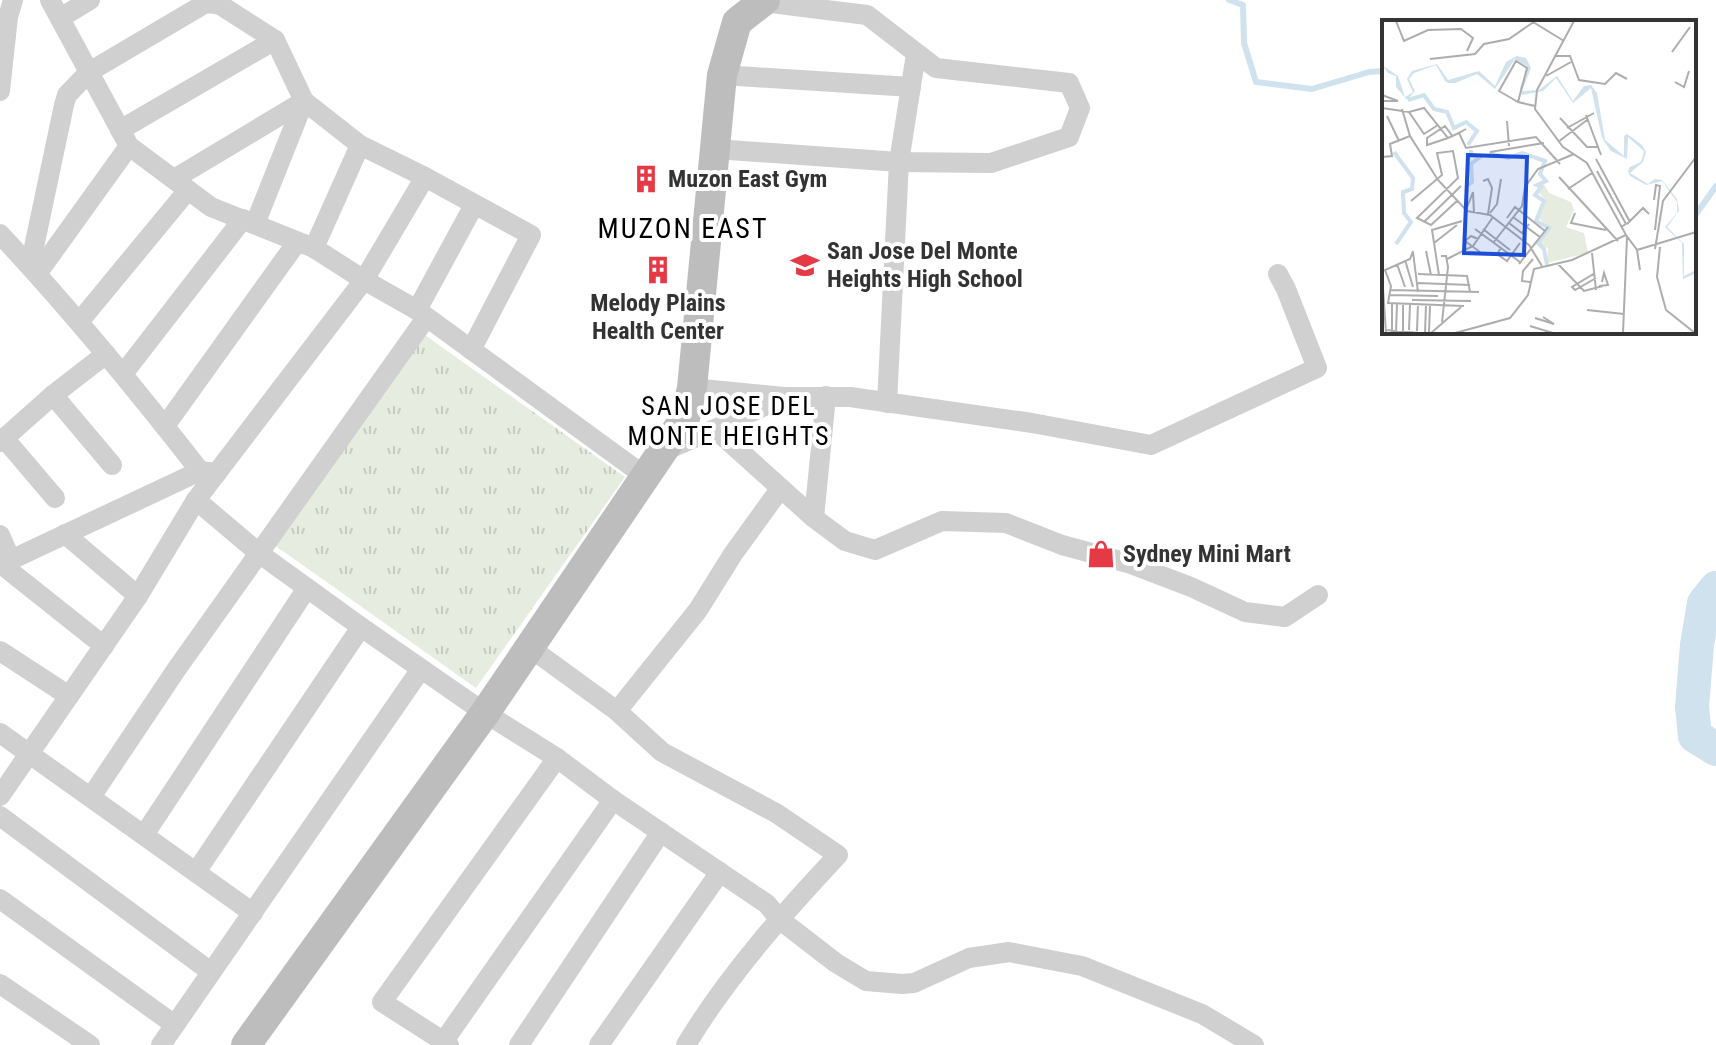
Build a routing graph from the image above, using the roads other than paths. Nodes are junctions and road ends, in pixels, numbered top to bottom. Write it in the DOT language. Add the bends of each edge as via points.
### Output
graph roads {
  1 [pos="90,0"];
  2 [pos="764,1"];
  3 [pos="55,9"];
  4 [pos="7,11"];
  5 [pos="275,40"];
  6 [pos="916,54"];
  7 [pos="89,72"];
  8 [pos="722,75"];
  9 [pos="911,87"];
  10 [pos="0,91"];
  11 [pos="304,101"];
  12 [pos="124,138"];
  13 [pos="360,145"];
  14 [pos="715,149"];
  15 [pos="899,162"];
  16 [pos="425,177"];
  17 [pos="181,184"];
  18 [pos="474,205"];
  19 [pos="249,222"];
  20 [pos="0,234"];
  21 [pos="306,245"];
  22 [pos="34,270"];
  23 [pos="1278,274"];
  24 [pos="364,280"];
  25 [pos="422,314"];
  26 [pos="79,322"];
  27 [pos="471,350"];
  28 [pos="106,354"];
  29 [pos="123,374"];
  30 [pos="692,388"];
  31 [pos="53,395"];
  32 [pos="826,396"];
  33 [pos="784,397"];
  34 [pos="887,403"];
  35 [pos="165,426"];
  36 [pos="715,429"];
  37 [pos="2,440"];
  38 [pos="664,451"];
  39 [pos="112,465"];
  40 [pos="208,472"];
  41 [pos="646,477"];
  42 [pos="780,489"];
  43 [pos="55,498"];
  44 [pos="196,500"];
  45 [pos="814,518"];
  46 [pos="65,534"];
  47 [pos="0,535"];
  48 [pos="260,554"];
  49 [pos="3,564"];
  50 [pos="307,588"];
  51 [pos="1318,595"];
  52 [pos="138,596"];
  53 [pos="361,627"];
  54 [pos="104,646"];
  55 [pos="529,647"];
  56 [pos="0,651"];
  57 [pos="421,669"];
  58 [pos="69,696"];
  59 [pos="617,711"];
  60 [pos="485,713"];
  61 [pos="0,733"];
  62 [pos="30,753"];
  63 [pos="557,758"];
  64 [pos="0,796"];
  65 [pos="91,797"];
  66 [pos="613,800"];
  67 [pos="0,816"];
  68 [pos="661,832"];
  69 [pos="144,835"];
  70 [pos="196,872"];
  71 [pos="720,872"];
  72 [pos="0,899"];
  73 [pos="253,913"];
  74 [pos="779,919"];
  75 [pos="211,972"];
  76 [pos="0,984"];
  77 [pos="175,1025"];
  78 [pos="445,1044"];
  79 [pos="90,1045"];
  80 [pos="161,1045"];
  81 [pos="246,1045"];
  82 [pos="519,1045"];
  83 [pos="599,1045"];
  84 [pos="686,1045"];
  85 [pos="1254,1045"];
  1 -- 3 [label="street"];
  2 -- 6 [label="street" via="867,15"];
  2 -- 8 [label="street" via="737,22"];
  3 -- 7 [label="street"];
  4 -- 10 [label="street"];
  5 -- 7 [label="street" via="222,6 206,3"];
  5 -- 11 [label="street"];
  5 -- 12 [label="street"];
  6 -- 9 [label="street"];
  6 -- 15 [label="street" via="936,68 1069,83 1080,108 1069,137 991,163"];
  7 -- 12 [label="street"];
  7 -- 22 [label="street" via="64,105"];
  8 -- 9 [label="street"];
  8 -- 14 [label="street"];
  9 -- 15 [label="street"];
  11 -- 13 [label="street"];
  11 -- 17 [label="street"];
  11 -- 19 [label="street"];
  12 -- 17 [label="street"];
  12 -- 22 [label="street"];
  13 -- 16 [label="street"];
  13 -- 21 [label="street"];
  14 -- 15 [label="street"];
  14 -- 30 [label="street"];
  15 -- 34 [label="street"];
  16 -- 18 [label="street"];
  16 -- 24 [label="street"];
  17 -- 19 [label="street" via="211,207"];
  17 -- 26 [label="street"];
  18 -- 25 [label="street"];
  18 -- 27 [label="street" via="531,235"];
  19 -- 21 [label="street"];
  19 -- 29 [label="street"];
  20 -- 22 [label="street"];
  21 -- 24 [label="street"];
  21 -- 35 [label="street"];
  22 -- 26 [label="street"];
  23 -- 34 [label="street" via="1317,368 1151,445"];
  24 -- 25 [label="street"];
  24 -- 40 [label="street"];
  25 -- 27 [label="street"];
  25 -- 48 [label="street"];
  26 -- 28 [label="street"];
  27 -- 41 [label="street"];
  28 -- 29 [label="street"];
  28 -- 31 [label="street"];
  29 -- 35 [label="street"];
  30 -- 33 [label="street"];
  30 -- 38 [label="street" via="685,418"];
  31 -- 37 [label="street"];
  31 -- 39 [label="street"];
  32 -- 33 [label="street"];
  32 -- 34 [label="street"];
  32 -- 45 [label="street"];
  33 -- 36 [label="street"];
  35 -- 40 [label="street"];
  36 -- 38 [label="street"];
  36 -- 42 [label="street"];
  37 -- 43 [label="street"];
  38 -- 41 [label="street"];
  40 -- 44 [label="street"];
  40 -- 46 [label="street"];
  41 -- 55 [label="street"];
  42 -- 45 [label="street"];
  42 -- 59 [label="street" via="698,610"];
  44 -- 48 [label="street"];
  44 -- 52 [label="street"];
  45 -- 51 [label="street" via="845,541 875,550 942,521 1006,523 1128,563 1245,612 1285,617"];
  46 -- 49 [label="street"];
  46 -- 52 [label="street"];
  47 -- 49 [label="street"];
  48 -- 50 [label="street"];
  48 -- 65 [label="street"];
  49 -- 54 [label="street"];
  50 -- 53 [label="street"];
  50 -- 69 [label="street"];
  52 -- 54 [label="street"];
  53 -- 57 [label="street"];
  53 -- 70 [label="street"];
  54 -- 58 [label="street"];
  55 -- 59 [label="street"];
  55 -- 60 [label="street"];
  56 -- 58 [label="street"];
  57 -- 60 [label="street"];
  57 -- 73 [label="street"];
  58 -- 62 [label="street"];
  59 -- 74 [label="street" via="662,752 776,813 838,855"];
  60 -- 63 [label="street"];
  60 -- 81 [label="street"];
  61 -- 62 [label="street"];
  62 -- 64 [label="street"];
  62 -- 65 [label="street"];
  63 -- 66 [label="street"];
  63 -- 78 [label="street" via="382,1002"];
  65 -- 69 [label="street"];
  66 -- 68 [label="street"];
  66 -- 78 [label="street"];
  67 -- 75 [label="street"];
  68 -- 71 [label="street"];
  68 -- 82 [label="street"];
  69 -- 70 [label="street"];
  70 -- 73 [label="street"];
  71 -- 74 [label="street" via="767,904"];
  71 -- 83 [label="street"];
  72 -- 77 [label="street"];
  73 -- 75 [label="street"];
  74 -- 84 [label="street"];
  74 -- 85 [label="street" via="866,981 914,983 969,958 1009,952 1082,966 1202,1014"];
  75 -- 77 [label="street"];
  76 -- 79 [label="street"];
  77 -- 80 [label="street"];
}
